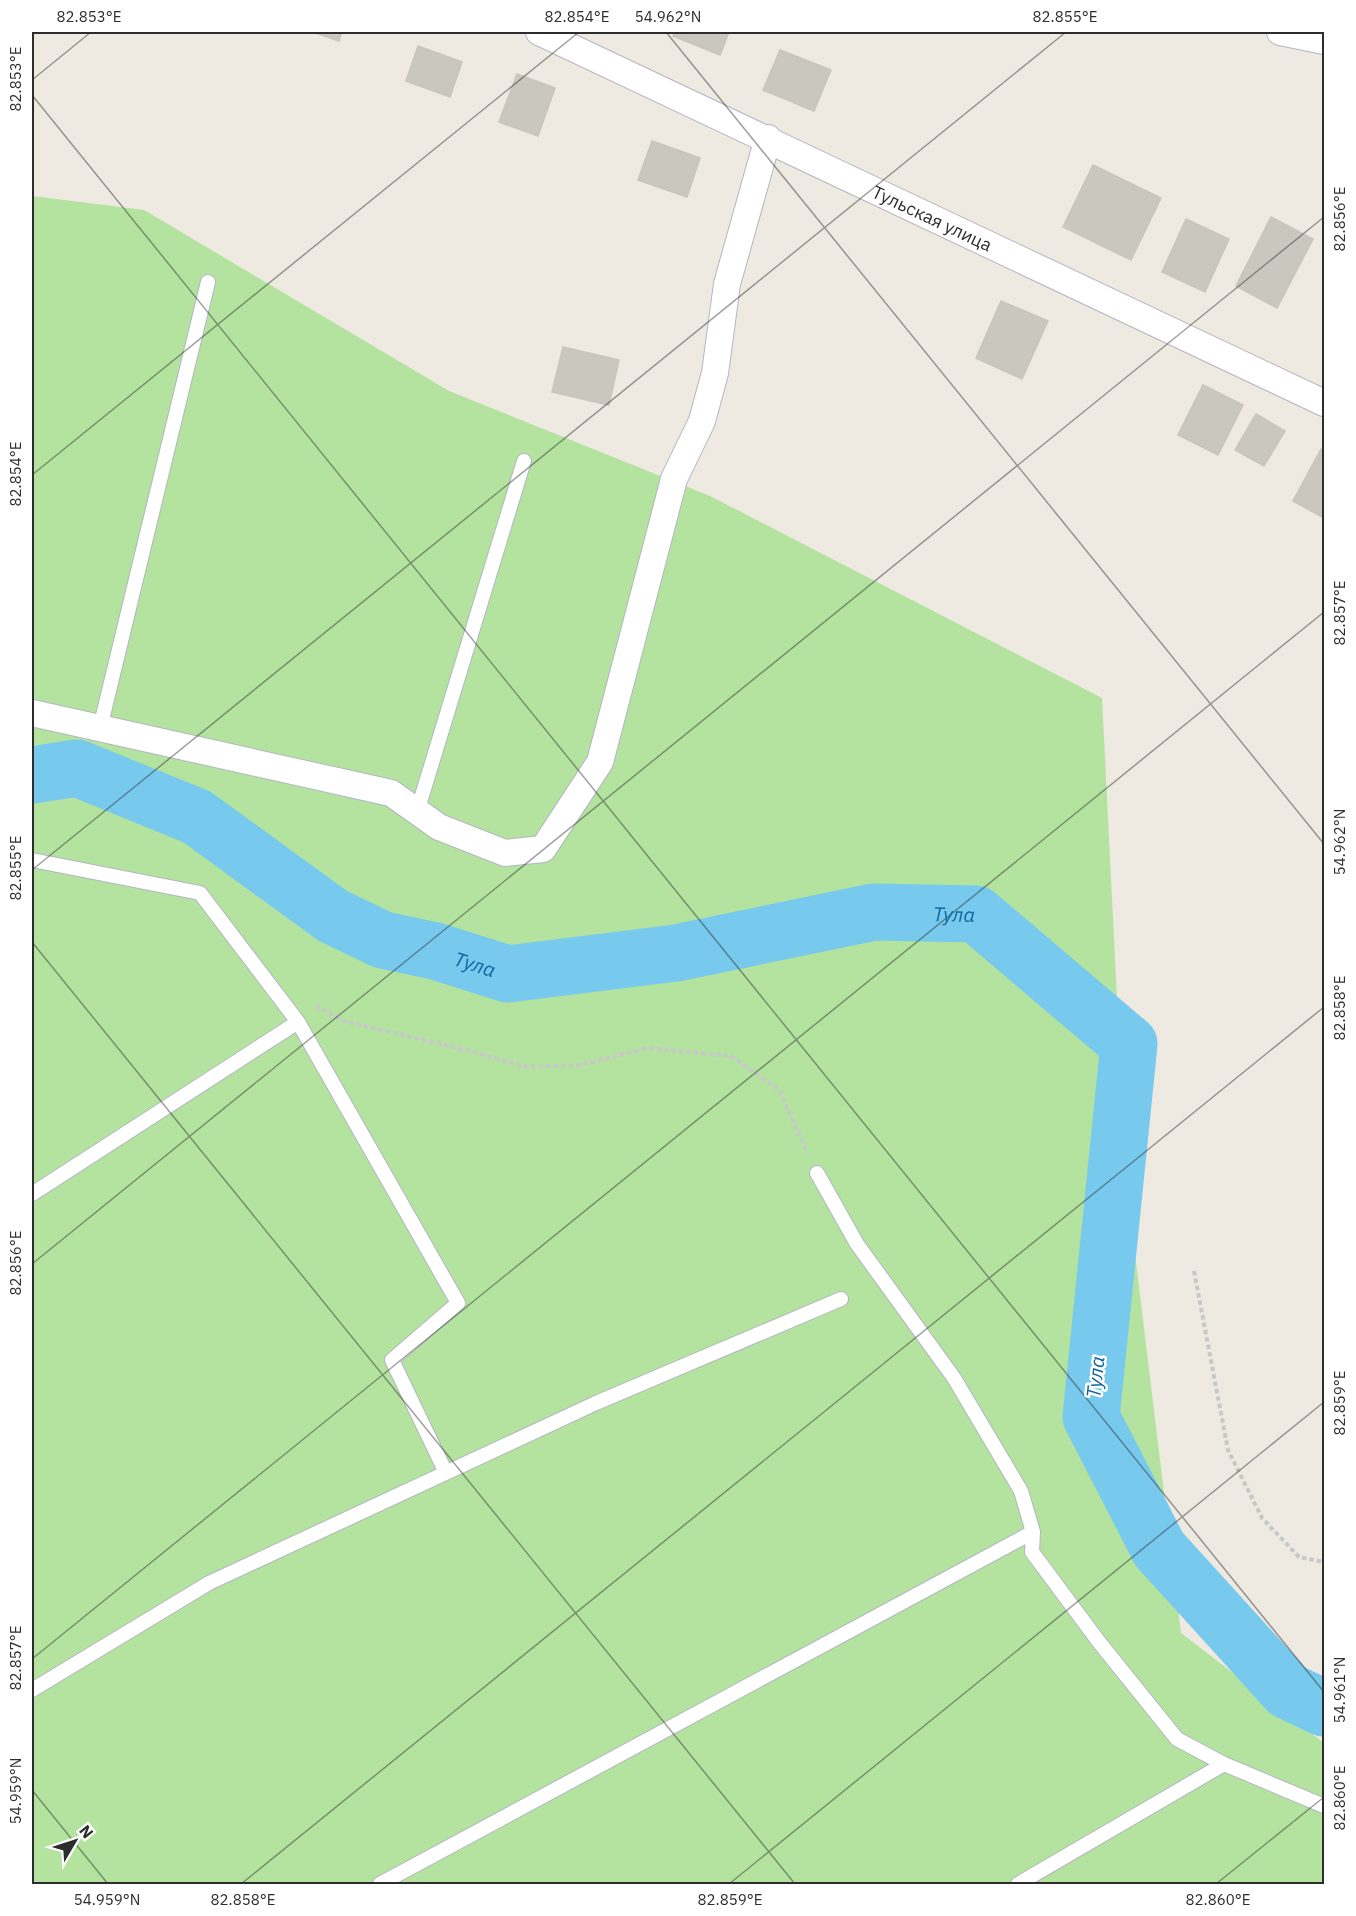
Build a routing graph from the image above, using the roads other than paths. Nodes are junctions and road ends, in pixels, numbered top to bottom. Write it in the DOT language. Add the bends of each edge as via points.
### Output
graph roads {
  1 [pos="539,32"];
  2 [pos="1280,32"];
  3 [pos="1324,41"];
  4 [pos="768,138"];
  5 [pos="208,282"];
  6 [pos="1324,403"];
  7 [pos="524,461"];
  8 [pos="32,713"];
  9 [pos="100,728"];
  10 [pos="417,812"];
  11 [pos="32,860"];
  12 [pos="298,1022"];
  13 [pos="817,1173"];
  14 [pos="32,1194"];
  15 [pos="841,1299"];
  16 [pos="446,1473"];
  17 [pos="1032,1532"];
  18 [pos="32,1690"];
  19 [pos="1224,1764"];
  20 [pos="1324,1806"];
  21 [pos="380,1884"];
  22 [pos="1018,1884"];
  1 -- 4 [label="street, Тульская улица"];
  2 -- 3 [label="street"];
  4 -- 6 [label="street, Тульская улица"];
  4 -- 10 [label="street" via="727,284 715,373 702,421 674,479 600,762 543,849 505,853 439,827"];
  5 -- 9 [label="lane"];
  7 -- 10 [label="lane"];
  8 -- 9 [label="street"];
  9 -- 10 [label="street" via="391,794"];
  11 -- 12 [label="lane" via="200,893"];
  12 -- 14 [label="lane"];
  12 -- 16 [label="lane" via="458,1303 392,1360"];
  13 -- 17 [label="lane" via="857,1244 954,1378 1021,1491"];
  15 -- 16 [label="lane" via="596,1402"];
  16 -- 18 [label="lane" via="209,1583"];
  17 -- 19 [label="lane" via="1032,1552 1177,1739"];
  17 -- 21 [label="lane"];
  19 -- 20 [label="lane"];
  19 -- 22 [label="lane"];
}
